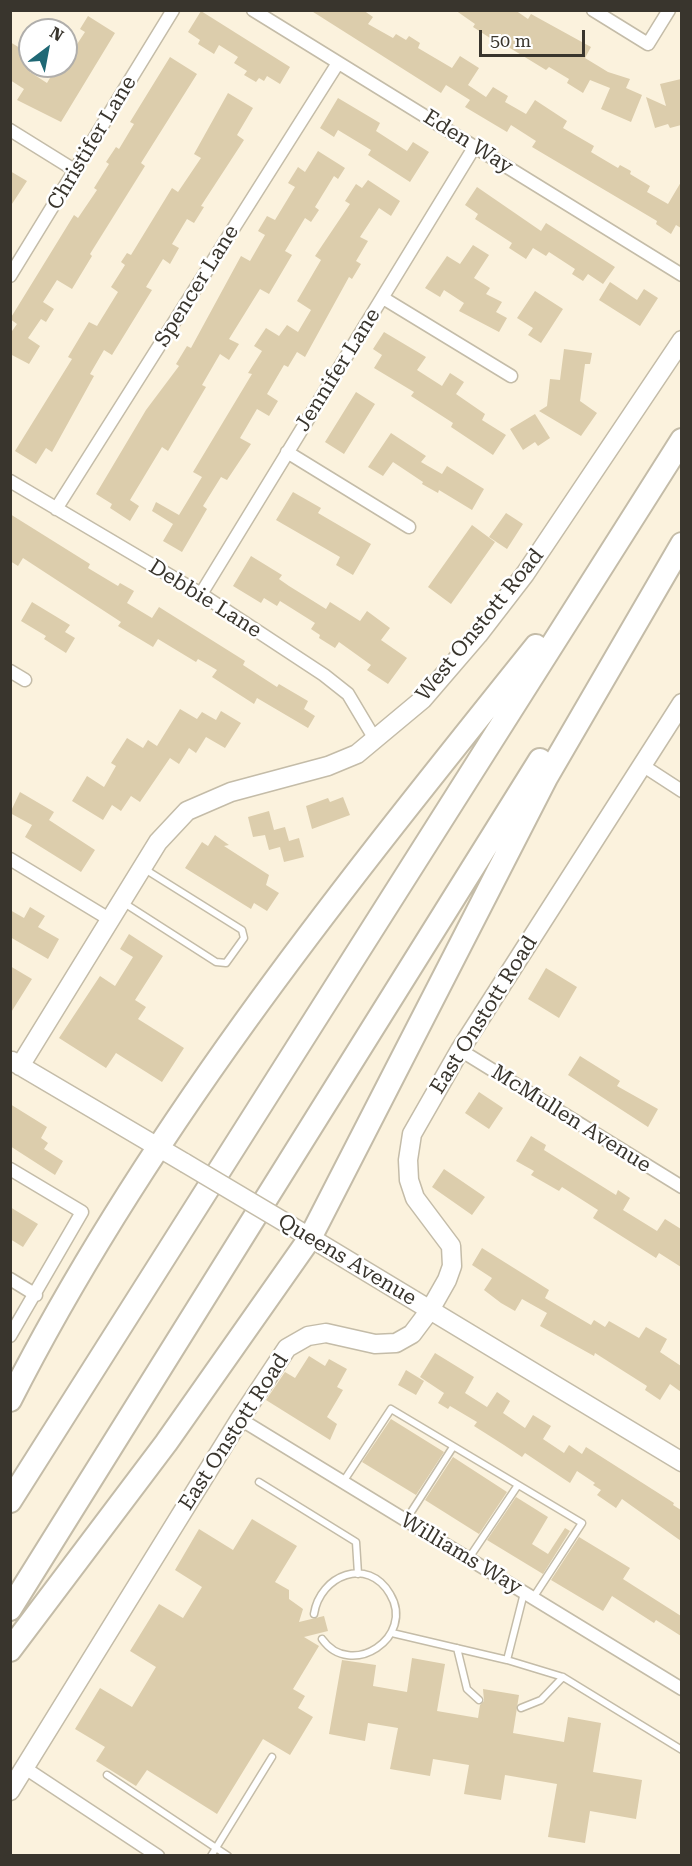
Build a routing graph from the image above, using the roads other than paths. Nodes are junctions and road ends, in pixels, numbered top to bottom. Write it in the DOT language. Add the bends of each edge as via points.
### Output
graph roads {
  1 [pos="172,10"];
  2 [pos="253,10"];
  3 [pos="593,10"];
  4 [pos="669,10"];
  5 [pos="338,63"];
  6 [pos="10,130"];
  7 [pos="475,146"];
  8 [pos="76,171"];
  9 [pos="681,274"];
  10 [pos="10,276"];
  11 [pos="383,298"];
  12 [pos="681,340"];
  13 [pos="511,376"];
  14 [pos="681,440"];
  15 [pos="287,452"];
  16 [pos="10,481"];
  17 [pos="57,509"];
  18 [pos="409,527"];
  19 [pos="681,536"];
  20 [pos="681,544"];
  21 [pos="604,561"];
  22 [pos="201,594"];
  23 [pos="10,671"];
  24 [pos="25,680"];
  25 [pos="681,703"];
  26 [pos="376,741"];
  27 [pos="642,765"];
  28 [pos="681,791"];
  29 [pos="10,860"];
  30 [pos="142,868"];
  31 [pos="121,901"];
  32 [pos="109,919"];
  33 [pos="460,1050"];
  34 [pos="15,1063"];
  35 [pos="157,1146"];
  36 [pos="10,1169"];
  37 [pos="681,1187"];
  38 [pos="310,1238"];
  39 [pos="10,1279"];
  40 [pos="36,1295"];
  41 [pos="430,1310"];
  42 [pos="10,1336"];
  43 [pos="10,1400"];
  44 [pos="240,1419"];
  45 [pos="453,1447"];
  46 [pos="681,1462"];
  47 [pos="259,1482"];
  48 [pos="343,1482"];
  49 [pos="518,1485"];
  50 [pos="10,1501"];
  51 [pos="406,1520"];
  52 [pos="469,1559"];
  53 [pos="358,1574"];
  54 [pos="528,1595"];
  55 [pos="10,1609"];
  56 [pos="314,1614"];
  57 [pos="392,1633"];
  58 [pos="322,1639"];
  59 [pos="457,1648"];
  60 [pos="10,1650"];
  61 [pos="507,1660"];
  62 [pos="563,1677"];
  63 [pos="681,1689"];
  64 [pos="479,1700"];
  65 [pos="521,1708"];
  66 [pos="681,1750"];
  67 [pos="272,1756"];
  68 [pos="25,1768"];
  69 [pos="107,1775"];
  70 [pos="10,1791"];
  71 [pos="216,1848"];
  72 [pos="158,1856"];
  73 [pos="211,1856"];
  74 [pos="228,1856"];
  1 -- 8 [label="street, Christifer Lane"];
  2 -- 5 [label="street, Eden Way"];
  3 -- 4 [label="street" via="648,44"];
  5 -- 7 [label="street, Eden Way"];
  5 -- 17 [label="street, Spencer Lane"];
  6 -- 8 [label="street"];
  7 -- 9 [label="street, Eden Way"];
  7 -- 11 [label="street, Jennifer Lane"];
  8 -- 10 [label="street, Christifer Lane"];
  11 -- 13 [label="street"];
  11 -- 15 [label="street, Jennifer Lane"];
  12 -- 26 [label="street, West Onstott Road" via="568,512 484,627 423,699"];
  14 -- 21 [label="highway"];
  15 -- 18 [label="street"];
  15 -- 22 [label="street, Jennifer Lane"];
  16 -- 17 [label="street, Debbie Lane"];
  17 -- 22 [label="street, Debbie Lane"];
  19 -- 55 [label="highway"];
  20 -- 38 [label="highway" via="546,778"];
  21 -- 35 [label="highway" via="287,961"];
  21 -- 50 [label="highway"];
  22 -- 26 [label="street, Debbie Lane" via="348,694"];
  23 -- 24 [label="street"];
  25 -- 27 [label="street, East Onstott Road"];
  26 -- 30 [label="street, West Onstott Road" via="328,766 231,792 187,811 158,842"];
  27 -- 28 [label="street"];
  27 -- 33 [label="street, East Onstott Road"];
  29 -- 32 [label="street"];
  30 -- 31 [label="street, West Onstott Road"];
  30 -- 31 [label="lane" via="242,930 244,938 226,963 216,962"];
  31 -- 32 [label="street, West Onstott Road"];
  32 -- 34 [label="street, West Onstott Road"];
  33 -- 37 [label="street, McMullen Avenue"];
  33 -- 41 [label="street, East Onstott Road" via="412,1134 408,1160 415,1198 451,1246 452,1266"];
  34 -- 35 [label="street, Queens Avenue"];
  35 -- 38 [label="street, Queens Avenue, bridge"];
  35 -- 43 [label="highway" via="36,1349"];
  36 -- 40 [label="street" via="81,1212"];
  38 -- 41 [label="street, Queens Avenue"];
  38 -- 60 [label="highway" via="166,1443"];
  39 -- 40 [label="street"];
  40 -- 42 [label="street"];
  41 -- 44 [label="street, East Onstott Road" via="412,1334 396,1343 375,1344 326,1333 308,1336 287,1348"];
  41 -- 46 [label="street, Queens Avenue"];
  44 -- 48 [label="street, Williams Way"];
  44 -- 68 [label="street, East Onstott Road"];
  45 -- 48 [label="lane" via="391,1409"];
  45 -- 49 [label="lane"];
  45 -- 51 [label="lane"];
  47 -- 53 [label="lane" via="356,1542"];
  48 -- 51 [label="street, Williams Way"];
  49 -- 52 [label="lane"];
  49 -- 54 [label="lane" via="582,1523"];
  51 -- 52 [label="street, Williams Way"];
  52 -- 54 [label="street, Williams Way"];
  53 -- 56 [label="lane" via="346,1575 327,1585 315,1603"];
  53 -- 57 [label="lane" via="381,1583 390,1594 396,1620"];
  54 -- 61 [label="lane"];
  54 -- 63 [label="street, Williams Way"];
  57 -- 58 [label="lane" via="373,1652 360,1655 334,1650"];
  57 -- 59 [label="lane"];
  59 -- 61 [label="lane"];
  59 -- 64 [label="lane" via="467,1689"];
  61 -- 62 [label="lane"];
  62 -- 65 [label="lane" via="541,1700"];
  62 -- 66 [label="lane"];
  67 -- 71 [label="lane"];
  68 -- 70 [label="street, East Onstott Road"];
  68 -- 72 [label="street"];
  69 -- 71 [label="lane"];
  71 -- 73 [label="lane"];
  71 -- 74 [label="lane"];
}
